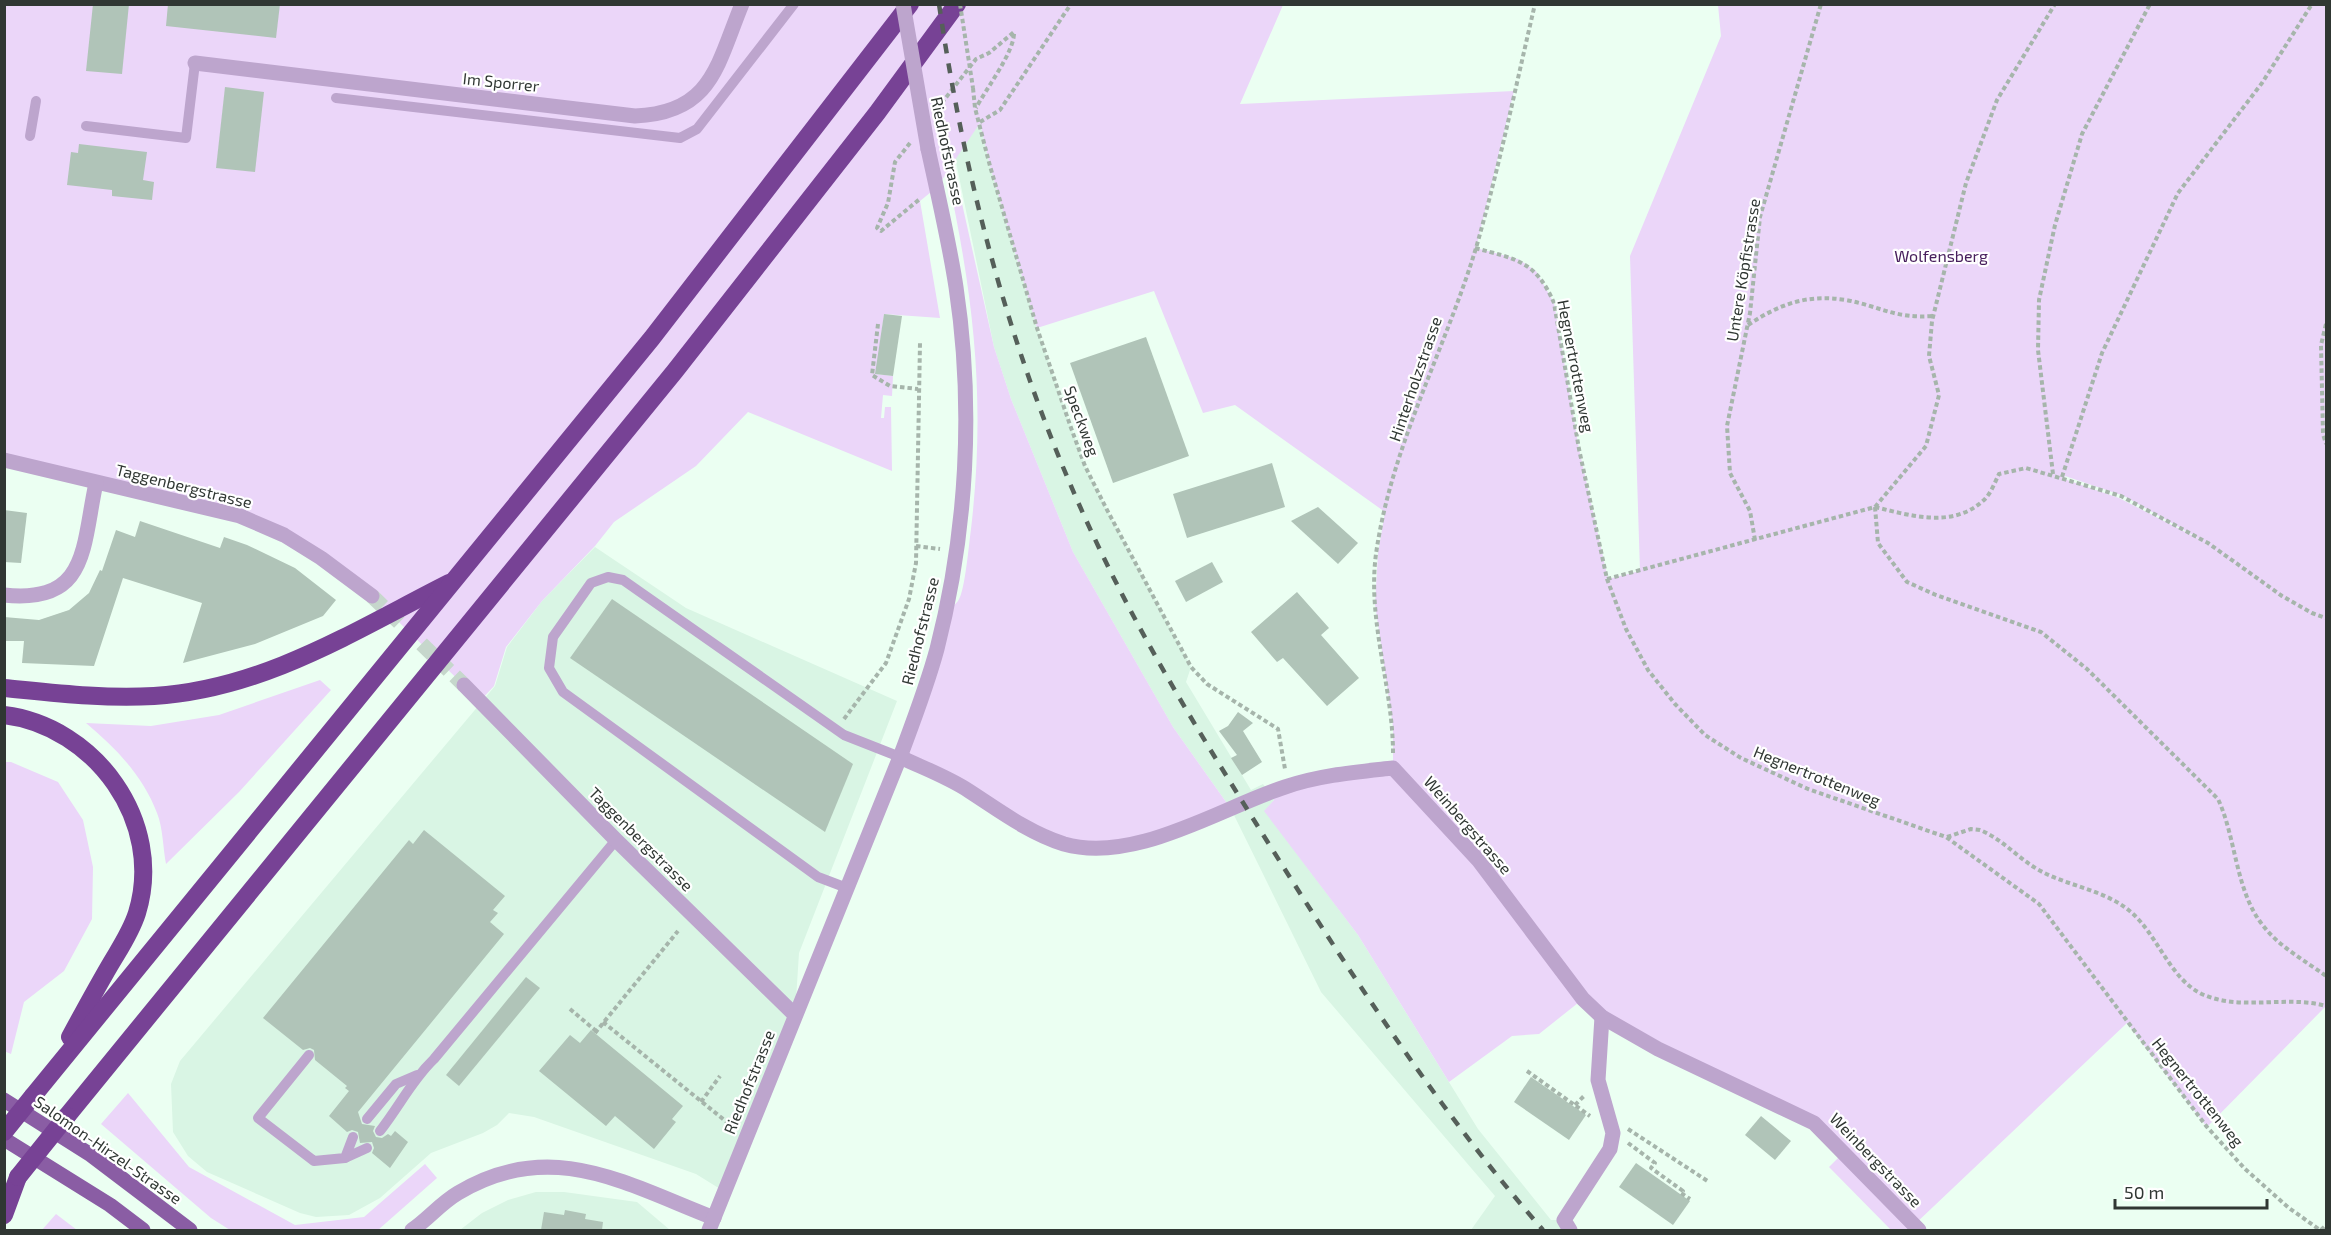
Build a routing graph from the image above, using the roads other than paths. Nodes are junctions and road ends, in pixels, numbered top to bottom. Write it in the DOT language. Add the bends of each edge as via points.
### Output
graph roads {
  1 [pos="742,4"];
  2 [pos="794,4"];
  3 [pos="903,4"];
  4 [pos="910,4"];
  5 [pos="959,4"];
  6 [pos="195,63"];
  7 [pos="336,98"];
  8 [pos="36,101"];
  9 [pos="86,126"];
  10 [pos="30,136"];
  11 [pos="4,460"];
  12 [pos="96,483"];
  13 [pos="456,580"];
  14 [pos="4,595"];
  15 [pos="372,596"];
  16 [pos="464,685"];
  17 [pos="4,688"];
  18 [pos="4,715"];
  19 [pos="900,757"];
  20 [pos="616,840"];
  21 [pos="847,888"];
  22 [pos="795,1015"];
  23 [pos="1602,1017"];
  24 [pos="309,1055"];
  25 [pos="418,1075"];
  26 [pos="45,1081"];
  27 [pos="4,1100"];
  28 [pos="367,1119"];
  29 [pos="380,1131"];
  30 [pos="4,1132"];
  31 [pos="353,1137"];
  32 [pos="4,1139"];
  33 [pos="367,1148"];
  34 [pos="345,1158"];
  35 [pos="18,1177"];
  36 [pos="4,1194"];
  37 [pos="4,1215"];
  38 [pos="712,1224"];
  39 [pos="416,1229"];
  40 [pos="143,1230"];
  41 [pos="190,1230"];
  42 [pos="1570,1230"];
  43 [pos="1919,1230"];
  1 -- 6 [label="street, Im Sporrer" via="708,83 697,97 659,115 623,114"];
  2 -- 7 [label="lane" via="697,129 680,138"];
  3 -- 19 [label="street, Riedhofstrasse, bridge" via="954,278 963,357 965,443 956,551 937,649"];
  4 -- 13 [label="highway" via="717,255"];
  5 -- 35 [label="highway, bridge" via="675,370"];
  6 -- 9 [label="lane" via="186,138"];
  8 -- 10 [label="lane"];
  11 -- 12 [label="street, Taggenbergstrasse"];
  12 -- 14 [label="street" via="80,560 72,575 45,595"];
  12 -- 15 [label="street, Taggenbergstrasse" via="240,516 293,541"];
  13 -- 17 [label="highway" via="306,657 236,682 183,693 129,697"];
  13 -- 26 [label="highway"];
  16 -- 20 [label="street, Taggenbergstrasse"];
  18 -- 26 [label="highway" via="48,726 99,762 128,805 141,850 140,901 130,931"];
  19 -- 21 [label="street, Riedhofstrasse"];
  19 -- 21 [label="lane" via="844,735 623,580 608,577 591,584 553,637 549,668 563,692 818,877"];
  19 -- 23 [label="street, Weinbergstrasse" via="947,778 1038,833 1066,844 1100,848 1134,844 1288,786 1339,774 1393,768 1479,861 1583,999"];
  20 -- 22 [label="street, Taggenbergstrasse"];
  20 -- 25 [label="lane"];
  21 -- 22 [label="street, Riedhofstrasse"];
  22 -- 38 [label="street, Riedhofstrasse"];
  23 -- 42 [label="street" via="1598,1080 1613,1132 1610,1149 1599,1170 1564,1220"];
  23 -- 43 [label="street, Weinbergstrasse" via="1658,1049 1814,1123"];
  24 -- 34 [label="lane" via="258,1118 314,1161"];
  25 -- 28 [label="lane" via="396,1084"];
  25 -- 29 [label="lane"];
  26 -- 30 [label="highway, bridge"];
  27 -- 41 [label="main road, Salomon-Hirzel-Strasse" via="99,1161"];
  31 -- 34 [label="lane"];
  32 -- 40 [label="main road"];
  33 -- 34 [label="lane"];
  35 -- 36 [label="highway"];
  35 -- 37 [label="highway"];
  38 -- 39 [label="street" via="613,1176 548,1167 519,1170 478,1182 438,1207"];
}
